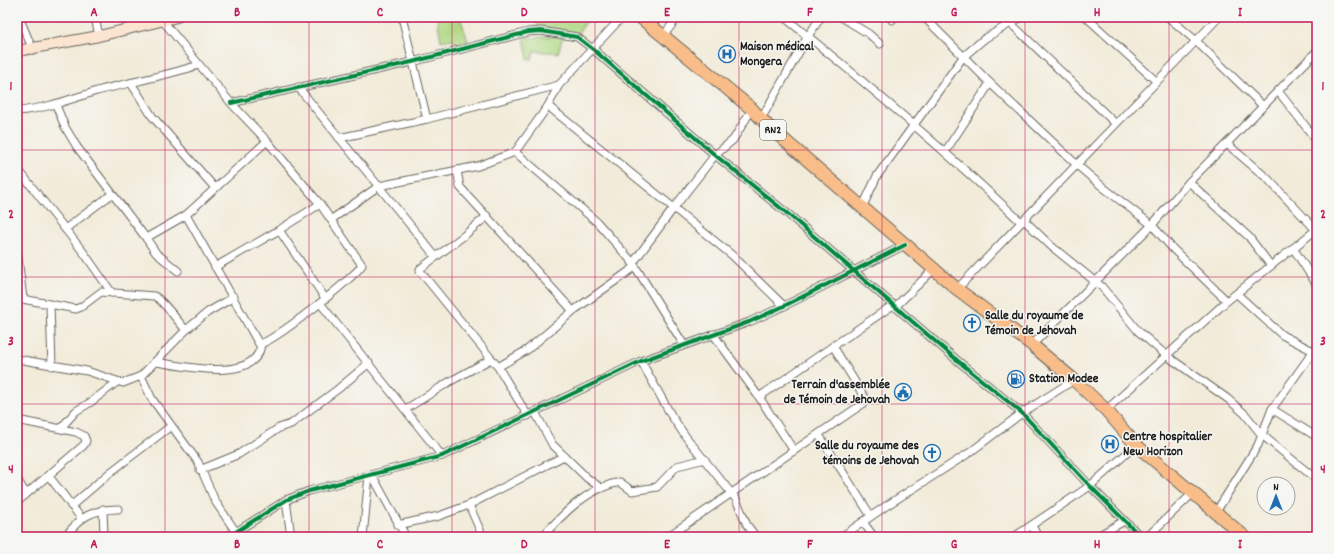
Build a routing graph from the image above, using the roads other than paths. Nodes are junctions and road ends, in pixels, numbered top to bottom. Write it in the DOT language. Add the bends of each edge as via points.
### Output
graph roads {
  1 [pos="19,17"];
  2 [pos="95,17"];
  3 [pos="177,17"];
  4 [pos="402,17"];
  5 [pos="622,17"];
  6 [pos="640,17"];
  7 [pos="678,17"];
  8 [pos="784,17"];
  9 [pos="821,17"];
  10 [pos="841,17"];
  11 [pos="924,17"];
  12 [pos="1004,17"];
  13 [pos="1021,17"];
  14 [pos="1086,17"];
  15 [pos="1168,17"];
  16 [pos="1219,17"];
  17 [pos="163,21"];
  18 [pos="1010,23"];
  19 [pos="100,36"];
  20 [pos="662,36"];
  21 [pos="808,36"];
  22 [pos="1195,40"];
  23 [pos="880,44"];
  24 [pos="33,50"];
  25 [pos="594,50"];
  26 [pos="17,51"];
  27 [pos="1317,51"];
  28 [pos="963,57"];
  29 [pos="412,62"];
  30 [pos="199,65"];
  31 [pos="1156,81"];
  32 [pos="131,83"];
  33 [pos="990,83"];
  34 [pos="559,85"];
  35 [pos="298,87"];
  36 [pos="1278,91"];
  37 [pos="231,103"];
  38 [pos="56,105"];
  39 [pos="548,106"];
  40 [pos="1263,106"];
  41 [pos="752,109"];
  42 [pos="17,111"];
  43 [pos="427,119"];
  44 [pos="761,119"];
  45 [pos="1115,124"];
  46 [pos="912,125"];
  47 [pos="339,138"];
  48 [pos="267,141"];
  49 [pos="1317,141"];
  50 [pos="1227,144"];
  51 [pos="516,152"];
  52 [pos="945,152"];
  53 [pos="715,155"];
  54 [pos="1077,165"];
  55 [pos="17,168"];
  56 [pos="457,170"];
  57 [pos="1189,182"];
  58 [pos="379,186"];
  59 [pos="215,188"];
  60 [pos="112,194"];
  61 [pos="320,204"];
  62 [pos="673,208"];
  63 [pos="862,208"];
  64 [pos="186,216"];
  65 [pos="487,216"];
  66 [pos="332,220"];
  67 [pos="1022,221"];
  68 [pos="1152,225"];
  69 [pos="65,229"];
  70 [pos="1317,229"];
  71 [pos="280,230"];
  72 [pos="146,238"];
  73 [pos="905,245"];
  74 [pos="1293,248"];
  75 [pos="17,250"];
  76 [pos="436,257"];
  77 [pos="634,265"];
  78 [pos="1271,266"];
  79 [pos="216,267"];
  80 [pos="934,269"];
  81 [pos="178,271"];
  82 [pos="854,271"];
  83 [pos="1094,281"];
  84 [pos="1317,285"];
  85 [pos="957,290"];
  86 [pos="112,293"];
  87 [pos="1237,294"];
  88 [pos="234,297"];
  89 [pos="20,299"];
  90 [pos="322,300"];
  91 [pos="1227,301"];
  92 [pos="50,304"];
  93 [pos="784,306"];
  94 [pos="894,306"];
  95 [pos="574,311"];
  96 [pos="186,330"];
  97 [pos="713,334"];
  98 [pos="262,344"];
  99 [pos="684,345"];
  100 [pos="833,346"];
  101 [pos="1032,346"];
  102 [pos="1316,350"];
  103 [pos="1167,356"];
  104 [pos="17,359"];
  105 [pos="492,359"];
  106 [pos="641,361"];
  107 [pos="156,362"];
  108 [pos="369,363"];
  109 [pos="52,366"];
  110 [pos="498,366"];
  111 [pos="141,376"];
  112 [pos="1074,380"];
  113 [pos="117,382"];
  114 [pos="759,397"];
  115 [pos="1272,408"];
  116 [pos="406,409"];
  117 [pos="1106,410"];
  118 [pos="535,412"];
  119 [pos="1022,413"];
  120 [pos="528,416"];
  121 [pos="17,420"];
  122 [pos="171,426"];
  123 [pos="61,428"];
  124 [pos="1261,434"];
  125 [pos="819,435"];
  126 [pos="1317,437"];
  127 [pos="1136,445"];
  128 [pos="794,451"];
  129 [pos="442,456"];
  130 [pos="564,456"];
  131 [pos="705,459"];
  132 [pos="200,470"];
  133 [pos="48,475"];
  134 [pos="370,475"];
  135 [pos="17,479"];
  136 [pos="1317,480"];
  137 [pos="1090,486"];
  138 [pos="601,488"];
  139 [pos="1193,493"];
  140 [pos="26,494"];
  141 [pos="731,494"];
  142 [pos="286,500"];
  143 [pos="17,502"];
  144 [pos="469,505"];
  145 [pos="71,506"];
  146 [pos="103,509"];
  147 [pos="118,509"];
  148 [pos="1216,512"];
  149 [pos="871,516"];
  150 [pos="81,518"];
  151 [pos="1124,521"];
  152 [pos="863,522"];
  153 [pos="398,525"];
  154 [pos="1032,526"];
  155 [pos="236,532"];
  156 [pos="65,537"];
  157 [pos="104,537"];
  158 [pos="228,537"];
  159 [pos="291,537"];
  160 [pos="363,537"];
  161 [pos="406,537"];
  162 [pos="483,537"];
  163 [pos="542,537"];
  164 [pos="667,537"];
  165 [pos="756,537"];
  166 [pos="841,537"];
  167 [pos="874,537"];
  168 [pos="1014,537"];
  169 [pos="1038,537"];
  170 [pos="1096,537"];
  171 [pos="1141,537"];
  172 [pos="1147,537"];
  173 [pos="1245,537"];
  1 -- 24 [label="street"];
  2 -- 19 [label="street"];
  3 -- 17 [label="street"];
  4 -- 29 [label="street"];
  5 -- 25 [label="street"];
  6 -- 20 [label="highway, RN2"];
  7 -- 20 [label="street"];
  8 -- 21 [label="street"];
  9 -- 21 [label="street"];
  10 -- 23 [label="street"];
  11 -- 28 [label="street"];
  12 -- 18 [label="street"];
  13 -- 18 [label="street"];
  14 -- 31 [label="street"];
  15 -- 22 [label="street"];
  16 -- 22 [label="street"];
  17 -- 19 [label="street"];
  17 -- 30 [label="street"];
  18 -- 28 [label="street" via="984,38"];
  18 -- 45 [label="street"];
  19 -- 24 [label="street"];
  20 -- 41 [label="highway, RN2"];
  21 -- 44 [label="street"];
  21 -- 46 [label="street"];
  22 -- 31 [label="street"];
  22 -- 40 [label="street"];
  24 -- 26 [label="street"];
  25 -- 29 [label="street" via="577,37 541,31 528,32"];
  25 -- 34 [label="street"];
  25 -- 53 [label="street"];
  27 -- 36 [label="street"];
  28 -- 33 [label="street"];
  28 -- 46 [label="street"];
  29 -- 35 [label="street"];
  29 -- 43 [label="street"];
  30 -- 32 [label="street" via="173,74"];
  30 -- 37 [label="street"];
  31 -- 45 [label="street"];
  32 -- 38 [label="street"];
  32 -- 59 [label="street" via="152,116"];
  33 -- 52 [label="street"];
  33 -- 54 [label="street"];
  34 -- 39 [label="street"];
  34 -- 43 [label="street"];
  35 -- 37 [label="street"];
  35 -- 47 [label="street"];
  36 -- 40 [label="street"];
  36 -- 49 [label="street"];
  37 -- 48 [label="street"];
  38 -- 42 [label="street"];
  38 -- 60 [label="street" via="70,137"];
  39 -- 51 [label="street"];
  39 -- 62 [label="street"];
  40 -- 50 [label="street"];
  41 -- 44 [label="highway, RN2"];
  41 -- 53 [label="street" via="731,143"];
  43 -- 47 [label="street"];
  44 -- 63 [label="highway, RN2"];
  45 -- 54 [label="street"];
  46 -- 52 [label="street"];
  46 -- 63 [label="street" via="877,176"];
  47 -- 58 [label="street"];
  48 -- 59 [label="street"];
  48 -- 61 [label="street"];
  50 -- 57 [label="street"];
  50 -- 70 [label="street" via="1268,179"];
  51 -- 56 [label="street" via="489,163"];
  51 -- 77 [label="street" via="588,212"];
  52 -- 67 [label="street"];
  53 -- 62 [label="street"];
  53 -- 82 [label="street"];
  54 -- 67 [label="street"];
  54 -- 68 [label="street"];
  55 -- 69 [label="street"];
  56 -- 58 [label="street"];
  56 -- 65 [label="street" via="460,187"];
  57 -- 68 [label="street"];
  57 -- 78 [label="street" via="1249,237"];
  58 -- 66 [label="street"];
  58 -- 76 [label="street"];
  59 -- 64 [label="street"];
  60 -- 69 [label="street"];
  60 -- 72 [label="street"];
  61 -- 66 [label="street"];
  61 -- 71 [label="street"];
  62 -- 77 [label="street"];
  62 -- 93 [label="street" via="733,256"];
  63 -- 73 [label="highway, RN2"];
  64 -- 72 [label="street"];
  64 -- 79 [label="street"];
  65 -- 76 [label="street"];
  65 -- 95 [label="street"];
  66 -- 90 [label="street" via="362,265"];
  67 -- 83 [label="street"];
  67 -- 85 [label="street"];
  68 -- 83 [label="street"];
  68 -- 91 [label="street"];
  69 -- 86 [label="street"];
  70 -- 74 [label="street"];
  71 -- 79 [label="street"];
  71 -- 90 [label="street"];
  72 -- 81 [label="street" via="156,253"];
  73 -- 80 [label="highway, RN2"];
  73 -- 82 [label="street"];
  74 -- 78 [label="street"];
  74 -- 84 [label="street"];
  75 -- 89 [label="street"];
  76 -- 105 [label="street" via="420,271"];
  77 -- 95 [label="street"];
  77 -- 99 [label="street"];
  78 -- 87 [label="street"];
  79 -- 88 [label="street"];
  80 -- 85 [label="highway, RN2"];
  80 -- 94 [label="street"];
  82 -- 93 [label="street"];
  82 -- 94 [label="street"];
  83 -- 101 [label="street"];
  83 -- 103 [label="street" via="1103,288 1138,331"];
  85 -- 101 [label="highway, RN2"];
  86 -- 92 [label="street" via="99,293 78,308"];
  86 -- 96 [label="street" via="159,298"];
  87 -- 91 [label="street"];
  87 -- 102 [label="street" via="1282,335"];
  88 -- 96 [label="street" via="208,312"];
  88 -- 98 [label="street" via="257,343"];
  89 -- 92 [label="street"];
  90 -- 98 [label="street"];
  90 -- 108 [label="street"];
  91 -- 103 [label="street"];
  92 -- 109 [label="street"];
  93 -- 97 [label="street" via="749,322"];
  94 -- 100 [label="street"];
  94 -- 119 [label="street"];
  95 -- 110 [label="street" via="527,350"];
  96 -- 107 [label="street"];
  97 -- 99 [label="street"];
  97 -- 114 [label="street"];
  98 -- 107 [label="street" via="261,351 255,359 237,369 198,369"];
  99 -- 106 [label="street"];
  100 -- 114 [label="street"];
  100 -- 125 [label="street" via="865,401"];
  101 -- 112 [label="highway, RN2"];
  102 -- 115 [label="street"];
  103 -- 117 [label="street"];
  103 -- 124 [label="street" via="1228,399 1245,414"];
  104 -- 109 [label="street"];
  105 -- 110 [label="street"];
  105 -- 116 [label="street"];
  106 -- 118 [label="street"];
  106 -- 131 [label="street" via="671,415"];
  107 -- 111 [label="street"];
  108 -- 116 [label="street"];
  108 -- 132 [label="street" via="298,419 239,454"];
  109 -- 113 [label="street" via="87,371"];
  110 -- 120 [label="street"];
  111 -- 113 [label="street" via="128,382"];
  111 -- 122 [label="street" via="152,399"];
  112 -- 117 [label="highway, RN2"];
  112 -- 119 [label="street"];
  113 -- 123 [label="street" via="76,410"];
  114 -- 128 [label="street"];
  115 -- 124 [label="street"];
  115 -- 126 [label="street"];
  116 -- 129 [label="street"];
  117 -- 127 [label="highway, RN2"];
  118 -- 120 [label="street"];
  118 -- 130 [label="street" via="550,440"];
  119 -- 137 [label="street"];
  119 -- 149 [label="street" via="969,453"];
  120 -- 129 [label="street"];
  121 -- 123 [label="street"];
  122 -- 132 [label="street" via="198,462"];
  122 -- 145 [label="street"];
  123 -- 133 [label="street" via="81,434 86,443"];
  124 -- 136 [label="street"];
  124 -- 148 [label="street" via="1258,445"];
  125 -- 128 [label="street"];
  125 -- 149 [label="street"];
  127 -- 137 [label="street"];
  127 -- 139 [label="highway, RN2"];
  128 -- 141 [label="street"];
  129 -- 134 [label="street"];
  130 -- 138 [label="street"];
  130 -- 144 [label="street"];
  131 -- 138 [label="street" via="677,466 657,487 632,491 620,482"];
  131 -- 141 [label="street"];
  132 -- 155 [label="street"];
  133 -- 140 [label="street"];
  133 -- 145 [label="street"];
  134 -- 142 [label="street" via="309,491"];
  134 -- 153 [label="street"];
  134 -- 160 [label="street"];
  135 -- 140 [label="street"];
  137 -- 151 [label="street"];
  137 -- 154 [label="street"];
  138 -- 163 [label="street" via="578,501"];
  139 -- 148 [label="highway, RN2"];
  139 -- 172 [label="street"];
  140 -- 143 [label="street"];
  141 -- 164 [label="street"];
  141 -- 165 [label="street"];
  142 -- 155 [label="street"];
  142 -- 159 [label="street"];
  144 -- 153 [label="street" via="439,516"];
  144 -- 162 [label="street"];
  145 -- 150 [label="street"];
  146 -- 147 [label="street"];
  146 -- 150 [label="street"];
  146 -- 157 [label="street"];
  148 -- 173 [label="highway, RN2"];
  149 -- 152 [label="street"];
  150 -- 156 [label="street"];
  151 -- 170 [label="street"];
  151 -- 171 [label="street"];
  152 -- 166 [label="street"];
  152 -- 167 [label="street"];
  153 -- 161 [label="street"];
  154 -- 168 [label="street"];
  154 -- 169 [label="street"];
  155 -- 158 [label="street"];
}
